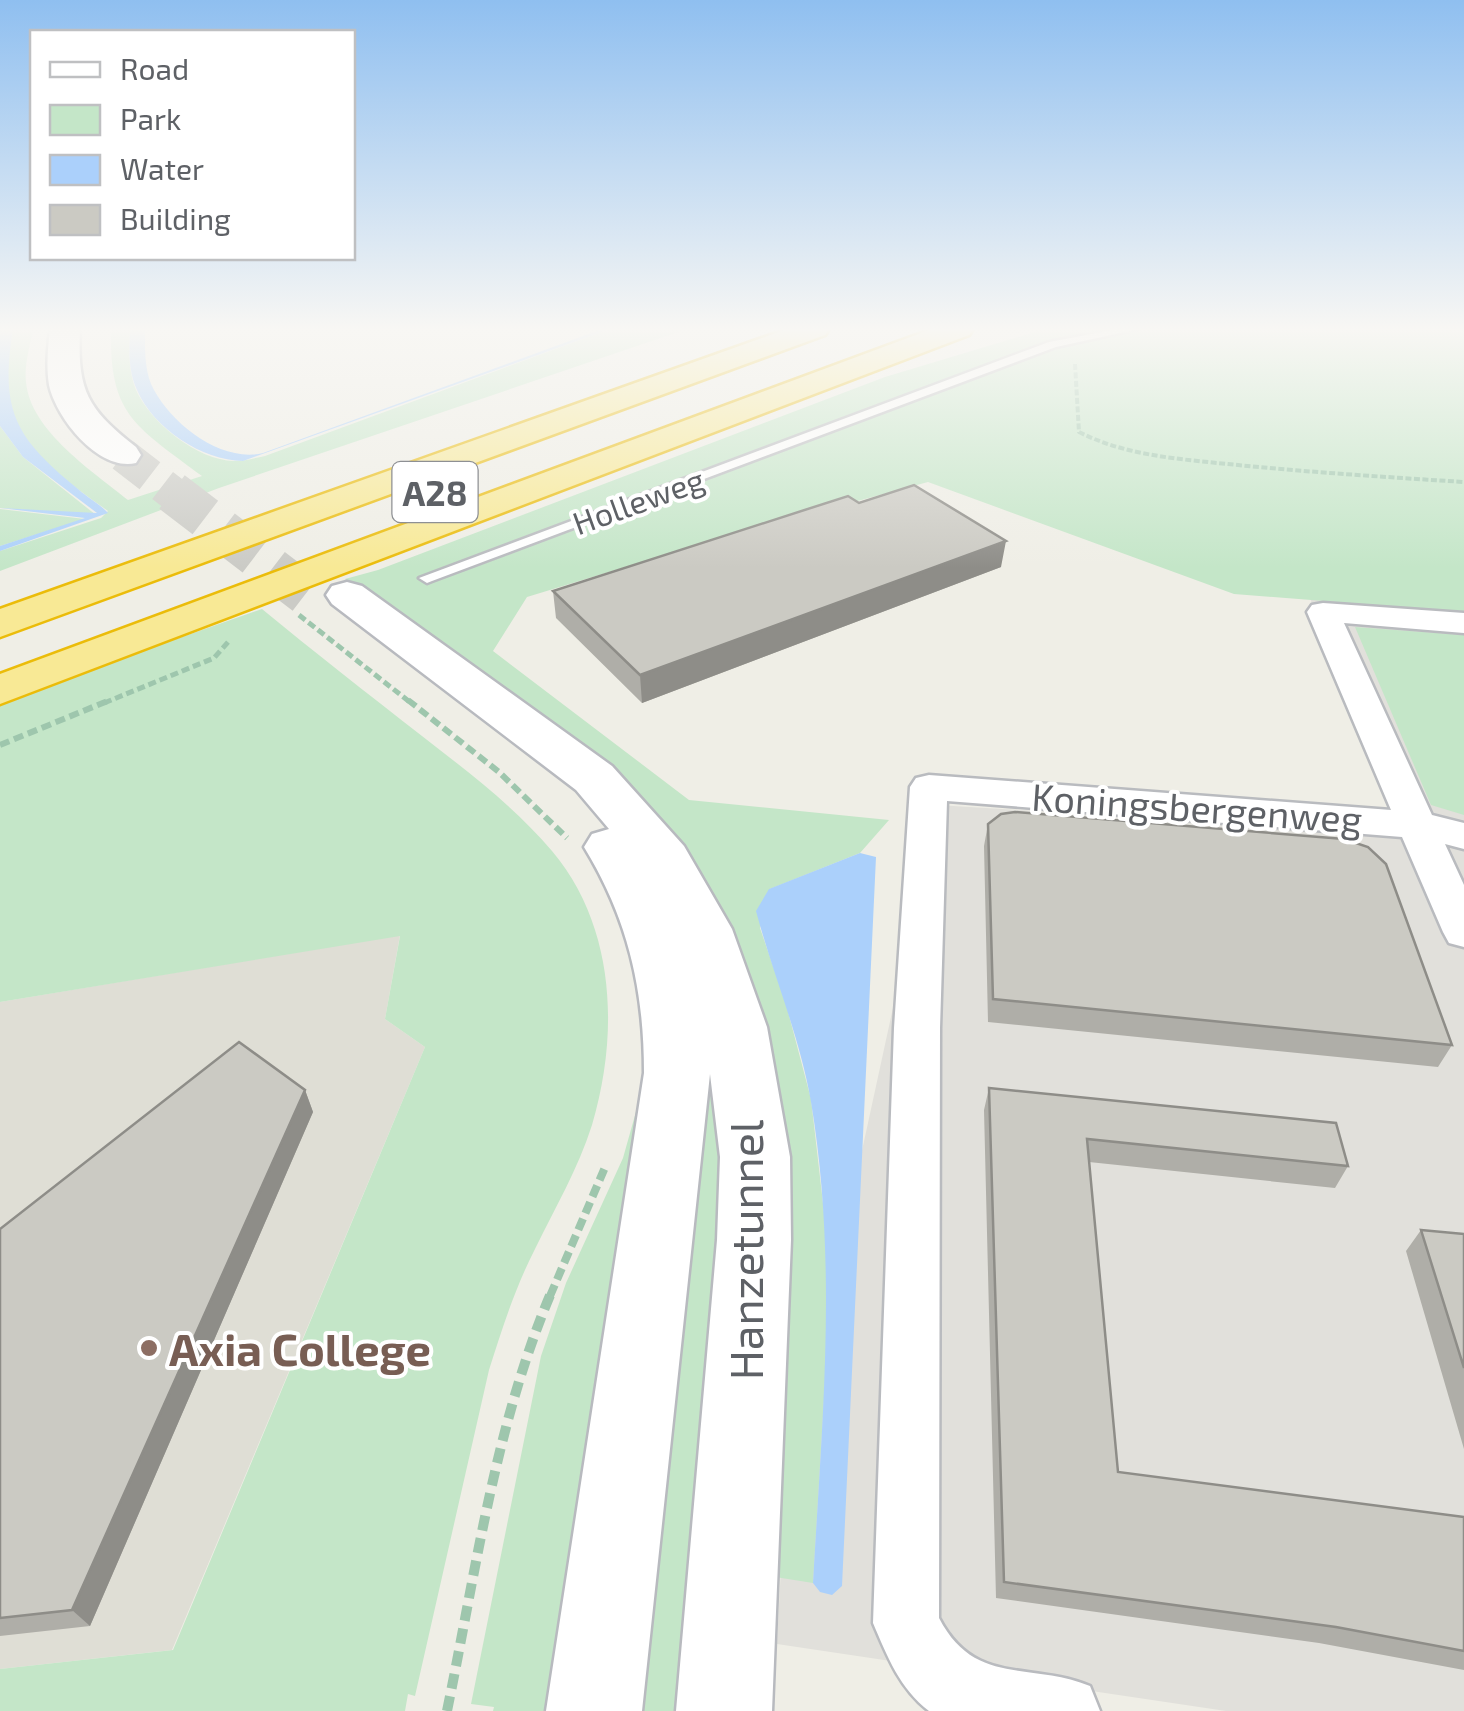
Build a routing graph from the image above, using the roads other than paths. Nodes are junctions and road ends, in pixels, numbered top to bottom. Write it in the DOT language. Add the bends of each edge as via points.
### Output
graph roads {
  1 [pos="75,409"];
  2 [pos="105,409"];
  3 [pos="508,409"];
  4 [pos="592,409"];
  5 [pos="658,409"];
  6 [pos="749,409"];
  7 [pos="881,409"];
  8 [pos="148,534"];
  9 [pos="73,560"];
  10 [pos="427,578"];
  11 [pos="0,586"];
  12 [pos="1464,623"];
  13 [pos="0,624"];
  14 [pos="0,663"];
  15 [pos="0,690"];
  16 [pos="1419,824"];
  17 [pos="1464,836"];
  18 [pos="1464,932"];
  19 [pos="594,1711"];
  20 [pos="724,1711"];
  21 [pos="1065,1711"];
  1 -- 2 [label="main road" via="135,451"];
  3 -- 8 [label="highway, A28"];
  4 -- 13 [label="highway, A28"];
  5 -- 14 [label="highway, A28"];
  6 -- 15 [label="highway, A28"];
  7 -- 10 [label="lane, Holleweg"];
  9 -- 11 [label="highway"];
  12 -- 16 [label="street" via="1324,612"];
  16 -- 17 [label="street, Koningsbergenweg"];
  16 -- 18 [label="street"];
  16 -- 21 [label="street, Koningsbergenweg" via="929,786 917,1028 906,1622 927,1666 953,1689"];
  19 -- 20 [label="main road, Hanzetunnel" via="674,1104 677,1030 664,947 624,865 567,798 322,606 594,778 664,859 703,929 735,1028 755,1157"];
}
